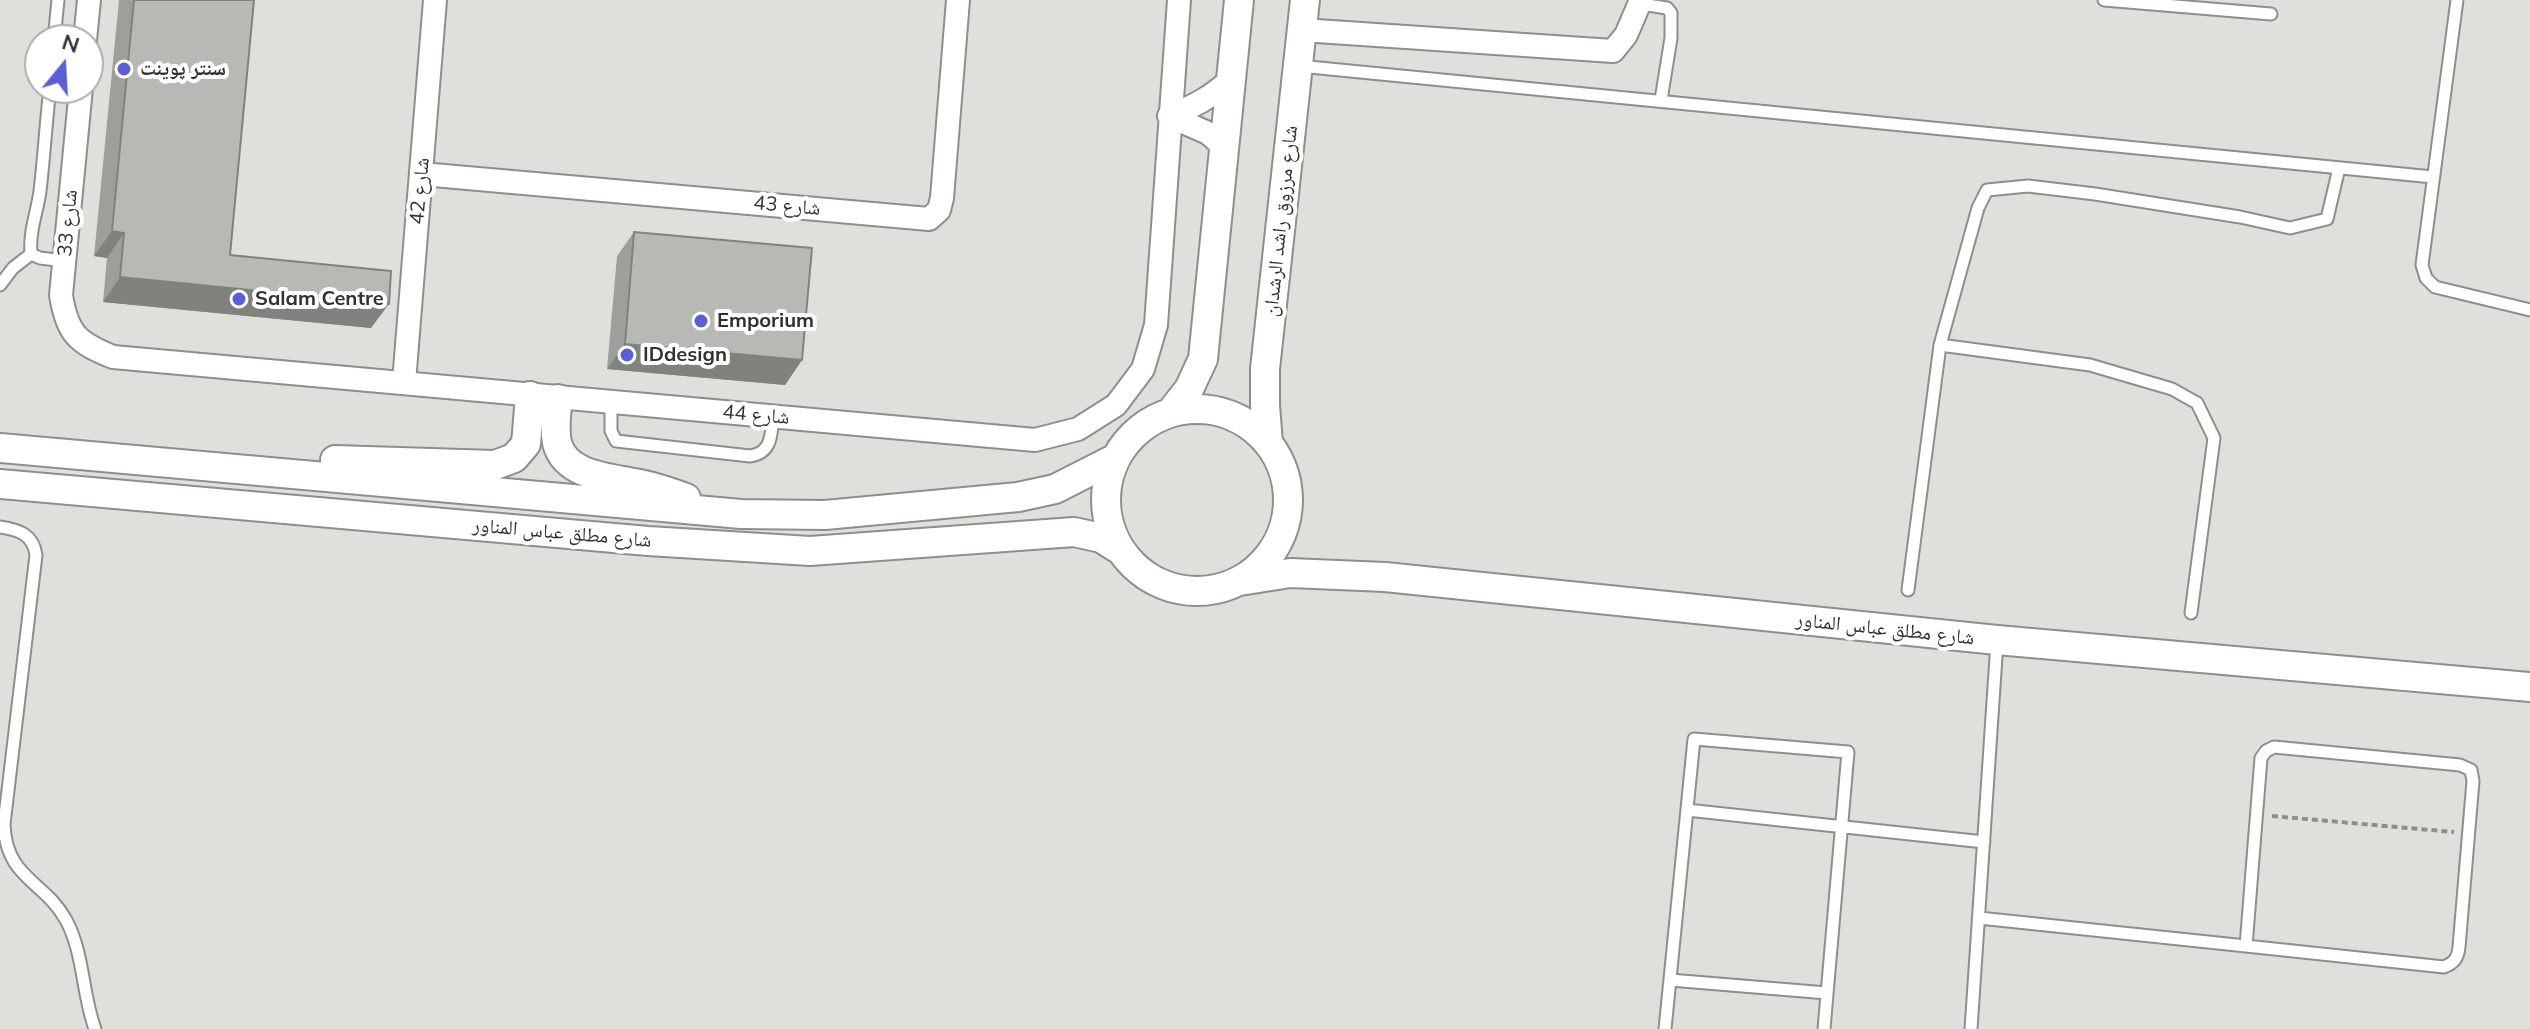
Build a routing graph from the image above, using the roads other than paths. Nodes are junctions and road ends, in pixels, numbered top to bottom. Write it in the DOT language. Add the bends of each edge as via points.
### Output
graph roads {
  1 [pos="58,0"];
  2 [pos="89,0"];
  3 [pos="435,0"];
  4 [pos="958,0"];
  5 [pos="1179,0"];
  6 [pos="1239,0"];
  7 [pos="1305,0"];
  8 [pos="2104,0"];
  9 [pos="2457,0"];
  10 [pos="1641,2"];
  11 [pos="1671,4"];
  12 [pos="2271,14"];
  13 [pos="56,24"];
  14 [pos="87,24"];
  15 [pos="1302,30"];
  16 [pos="1298,65"];
  17 [pos="1231,79"];
  18 [pos="1661,100"];
  19 [pos="48,104"];
  20 [pos="79,104"];
  21 [pos="1169,116"];
  22 [pos="1224,147"];
  23 [pos="2339,168"];
  24 [pos="422,174"];
  25 [pos="2433,177"];
  26 [pos="31,254"];
  27 [pos="64,261"];
  28 [pos="0,285"];
  29 [pos="2530,310"];
  30 [pos="1940,345"];
  31 [pos="90,348"];
  32 [pos="404,382"];
  33 [pos="544,397"];
  34 [pos="611,403"];
  35 [pos="1171,412"];
  36 [pos="773,417"];
  37 [pos="1268,443"];
  38 [pos="0,448"];
  39 [pos="1114,459"];
  40 [pos="230,468"];
  41 [pos="0,484"];
  42 [pos="741,514"];
  43 [pos="0,527"];
  44 [pos="1120,550"];
  45 [pos="1240,581"];
  46 [pos="1908,590"];
  47 [pos="2191,613"];
  48 [pos="1997,640"];
  49 [pos="2530,687"];
  50 [pos="4,782"];
  51 [pos="1687,810"];
  52 [pos="1842,826"];
  53 [pos="1984,842"];
  54 [pos="1979,918"];
  55 [pos="2246,946"];
  56 [pos="1670,980"];
  57 [pos="1827,993"];
  58 [pos="95,1029"];
  59 [pos="1665,1029"];
  60 [pos="1824,1029"];
  61 [pos="1971,1029"];
  1 -- 13 [label="lane"];
  2 -- 14 [label="street"];
  3 -- 24 [label="street, شارع 42"];
  4 -- 24 [label="street, شارع 43" via="942,198 929,219"];
  5 -- 21 [label="street, شارع 44"];
  6 -- 17 [label="street"];
  7 -- 15 [label="street, شارع مرزوق راشد الرشدان"];
  8 -- 12 [label="lane"];
  9 -- 25 [label="lane"];
  10 -- 11 [label="lane"];
  10 -- 15 [label="street" via="1613,51"];
  11 -- 18 [label="lane"];
  15 -- 16 [label="street, شارع مرزوق راشد الرشدان"];
  16 -- 18 [label="lane"];
  16 -- 37 [label="street, شارع مرزوق راشد الرشدان" via="1265,369"];
  17 -- 21 [label="street" via="1194,107"];
  17 -- 22 [label="street"];
  18 -- 23 [label="lane"];
  19 -- 26 [label="lane"];
  20 -- 27 [label="street, شارع 33"];
  21 -- 22 [label="street" via="1208,133"];
  21 -- 36 [label="street, شارع 44" via="1156,325 1143,369 1116,405 1078,429 1035,440"];
  22 -- 35 [label="street" via="1203,359"];
  23 -- 25 [label="lane"];
  23 -- 30 [label="lane" via="2327,219 2290,228 2095,194 2028,186 1987,190"];
  24 -- 32 [label="street, شارع 42"];
  25 -- 29 [label="lane" via="2422,265 2426,278 2447,292"];
  26 -- 27 [label="lane"];
  26 -- 28 [label="lane"];
  27 -- 31 [label="street, شارع 33" via="64,316 74,336"];
  30 -- 46 [label="lane"];
  30 -- 47 [label="lane" via="2090,365 2172,389 2197,403 2214,438"];
  31 -- 32 [label="street, شارع 44" via="113,357"];
  32 -- 33 [label="street, شارع 44"];
  33 -- 34 [label="street, شارع 44"];
  33 -- 40 [label="street" via="526,444 514,458 495,465 310,459"];
  33 -- 42 [label="street" via="567,461 586,472"];
  34 -- 36 [label="street, شارع 44"];
  34 -- 36 [label="lane" via="611,434 616,441 750,456 768,447"];
  35 -- 37 [label="street" via="1224,412 1248,424"];
  35 -- 39 [label="street" via="1128,438"];
  37 -- 45 [label="street" via="1282,466 1287,519 1270,555"];
  38 -- 40 [label="street, شارع مطلق عباس المناور"];
  39 -- 42 [label="street, شارع مطلق عباس المناور" via="1055,489 1018,497 825,515"];
  39 -- 44 [label="street" via="1105,505"];
  40 -- 42 [label="street, شارع مطلق عباس المناور"];
  41 -- 44 [label="street, شارع مطلق عباس المناور" via="810,551 1074,532 1101,538"];
  43 -- 50 [label="lane" via="23,532 36,555"];
  44 -- 45 [label="street" via="1153,581 1174,589 1196,592"];
  45 -- 48 [label="street, شارع مطلق عباس المناور" via="1290,573 1385,577"];
  48 -- 49 [label="street, شارع مطلق عباس المناور"];
  48 -- 53 [label="lane"];
  50 -- 58 [label="lane" via="9,855 67,922"];
  51 -- 52 [label="lane"];
  51 -- 52 [label="lane" via="1694,739 1848,752"];
  51 -- 56 [label="lane"];
  52 -- 53 [label="lane"];
  52 -- 57 [label="lane"];
  53 -- 54 [label="lane"];
  54 -- 55 [label="lane"];
  54 -- 61 [label="lane"];
  55 -- 55 [label="lane" via="2452,964 2458,956 2469,833 2473,775 2466,765 2282,747 2266,751 2261,758"];
  56 -- 57 [label="lane"];
  56 -- 59 [label="lane"];
  57 -- 60 [label="lane"];
}
